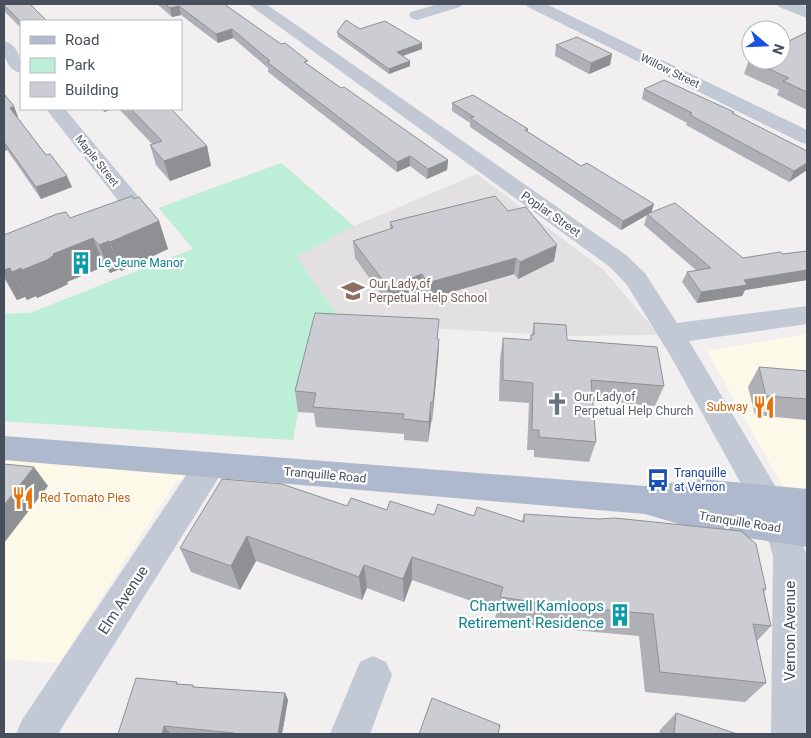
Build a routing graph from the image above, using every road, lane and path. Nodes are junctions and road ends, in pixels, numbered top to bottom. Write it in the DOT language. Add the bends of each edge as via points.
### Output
graph roads {
  1 [pos="256,4"];
  2 [pos="454,4"];
  3 [pos="534,4"];
  4 [pos="784,4"];
  5 [pos="807,13"];
  6 [pos="417,15"];
  7 [pos="4,46"];
  8 [pos="20,67"];
  9 [pos="56,110"];
  10 [pos="807,138"];
  11 [pos="140,213"];
  12 [pos="807,315"];
  13 [pos="670,334"];
  14 [pos="4,448"];
  15 [pos="210,465"];
  16 [pos="807,503"];
  17 [pos="785,520"];
  18 [pos="373,675"];
  19 [pos="36,734"];
  20 [pos="350,734"];
  21 [pos="791,734"];
  1 -- 13 [label="street, Poplar Street" via="618,261 636,279"];
  2 -- 6 [label="street"];
  3 -- 10 [label="street, Willow Street"];
  4 -- 5 [label="street"];
  7 -- 8 [label="street"];
  9 -- 11 [label="street, Maple Street"];
  12 -- 13 [label="street"];
  13 -- 17 [label="street, Poplar Street"];
  14 -- 15 [label="main road, Tranquille Road"];
  15 -- 17 [label="main road, Tranquille Road" via="645,500 706,518"];
  15 -- 19 [label="street, Elm Avenue"];
  16 -- 17 [label="main road, Tranquille Road"];
  17 -- 21 [label="street, Vernon Avenue" via="790,556"];
  18 -- 20 [label="street"];
}
